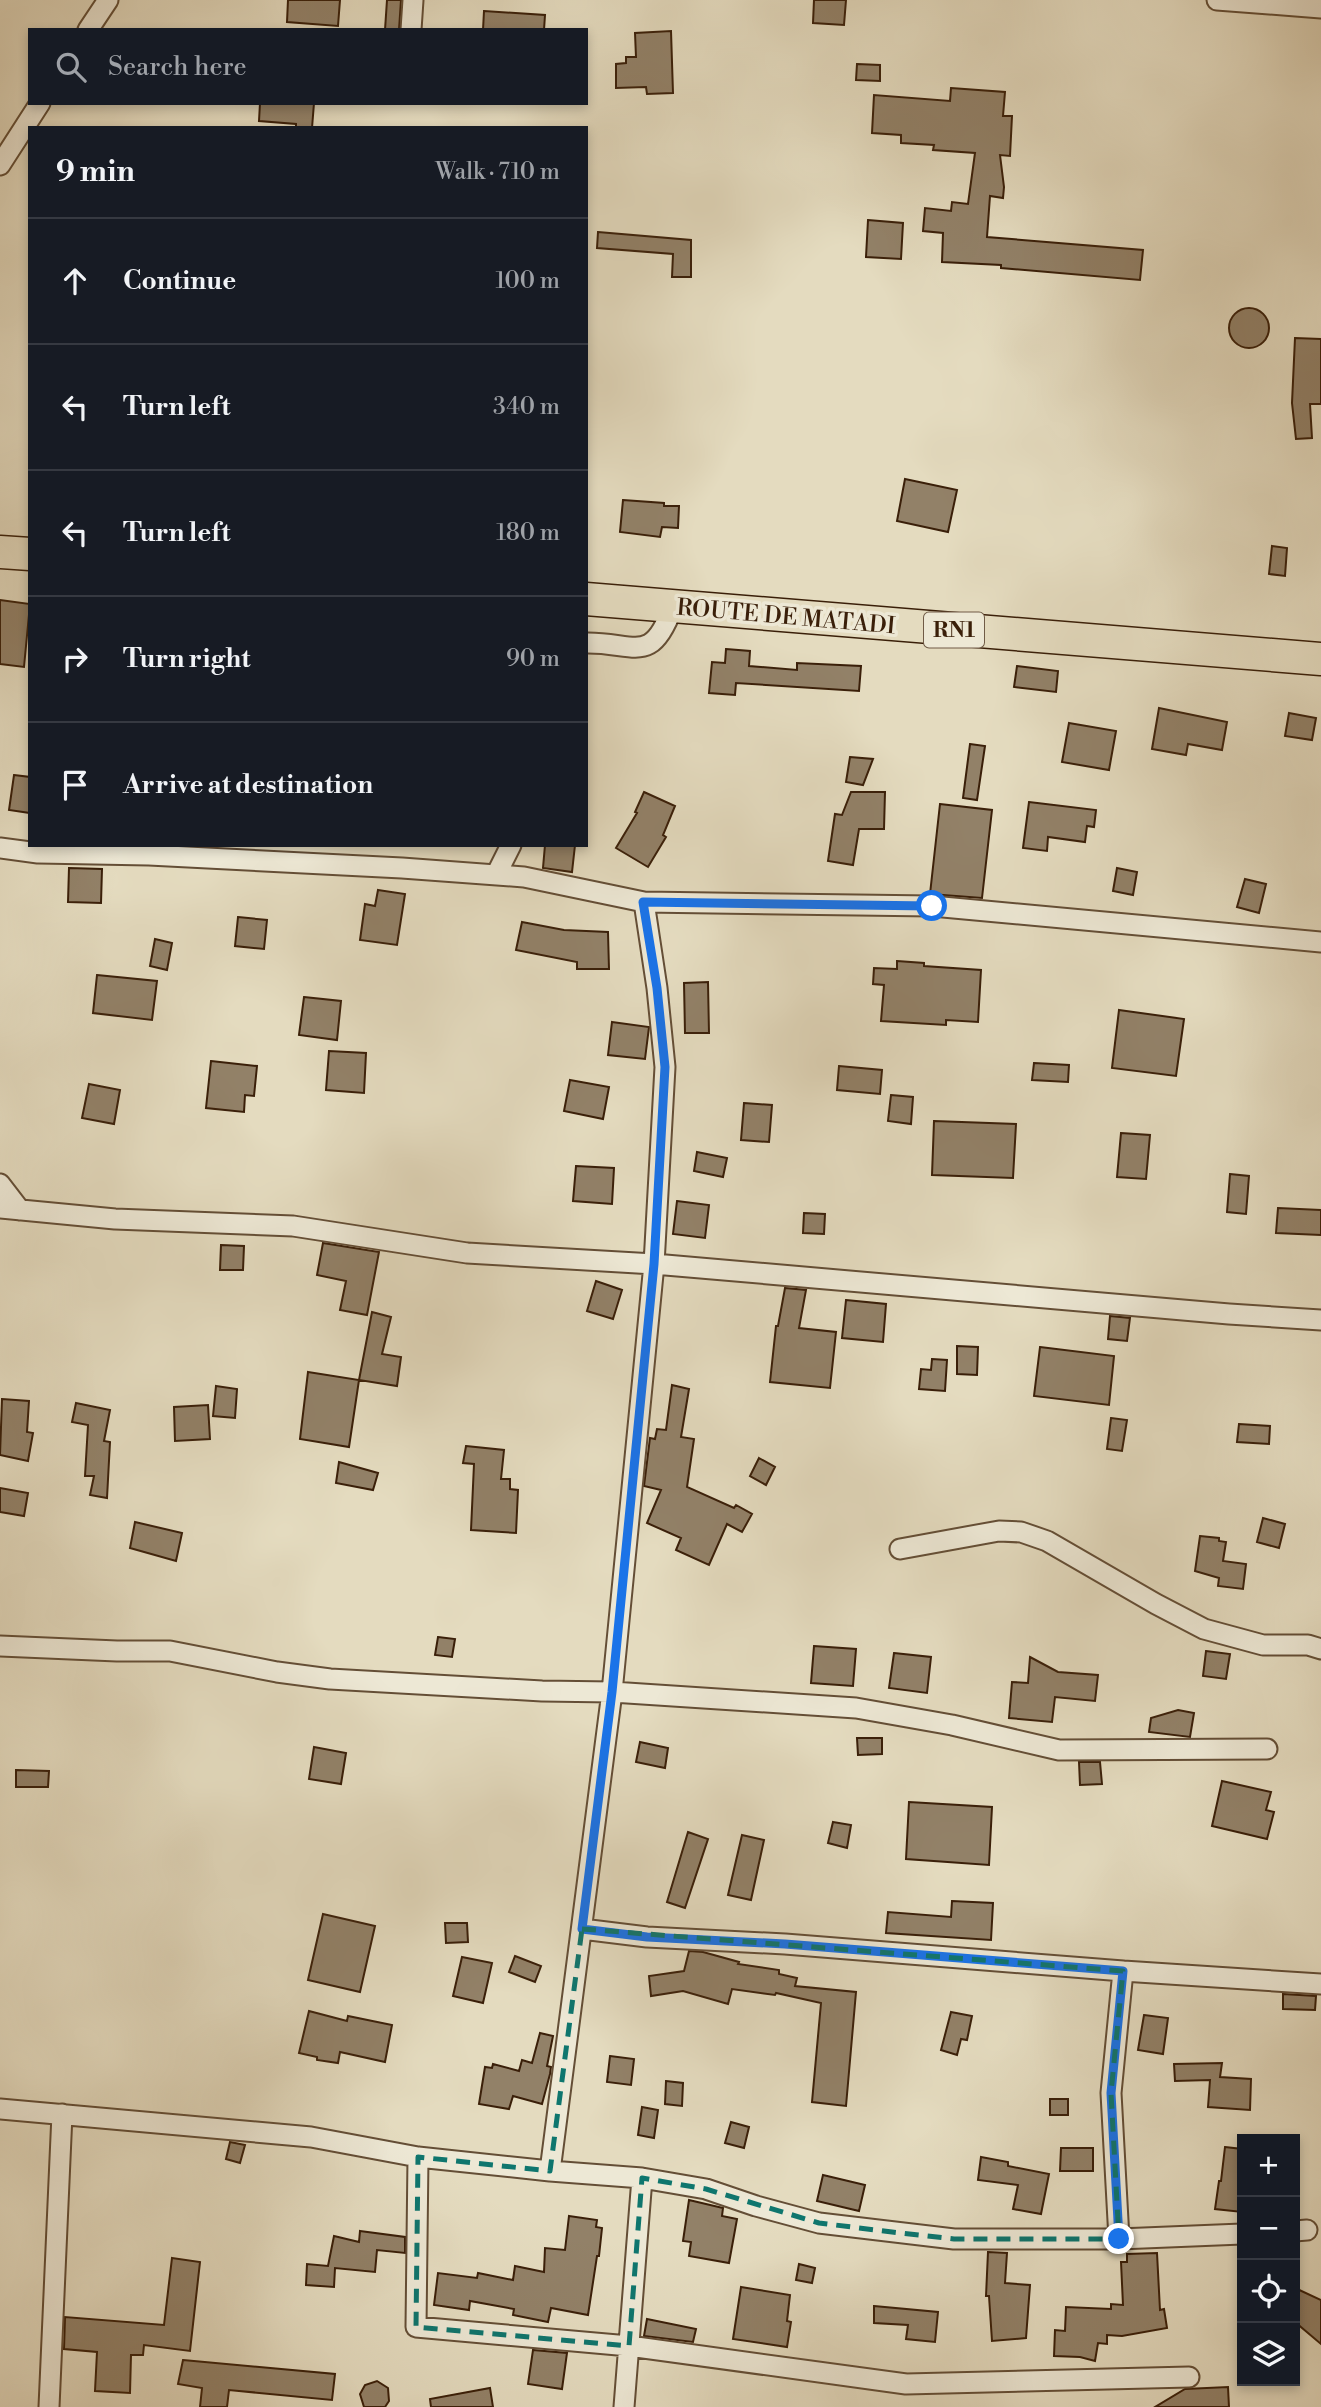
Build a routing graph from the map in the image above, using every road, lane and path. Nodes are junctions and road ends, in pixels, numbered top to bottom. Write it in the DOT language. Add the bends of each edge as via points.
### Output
graph roads {
  1 [pos="108,0"];
  2 [pos="413,0"];
  3 [pos="1217,0"];
  4 [pos="1321,8"];
  5 [pos="89,28"];
  6 [pos="411,28"];
  7 [pos="39,105"];
  8 [pos="0,165"];
  9 [pos="0,552"];
  10 [pos="28,554"];
  11 [pos="588,599"];
  12 [pos="673,606"];
  13 [pos="588,643"];
  14 [pos="1321,659"];
  15 [pos="510,847"];
  16 [pos="0,848"];
  17 [pos="496,875"];
  18 [pos="643,902"];
  19 [pos="1321,942"];
  20 [pos="0,1184"];
  21 [pos="0,1208"];
  22 [pos="20,1210"];
  23 [pos="654,1264"];
  24 [pos="1321,1320"];
  25 [pos="900,1549"];
  26 [pos="0,1646"];
  27 [pos="1321,1648"];
  28 [pos="612,1692"];
  29 [pos="1267,1749"];
  30 [pos="582,1929"];
  31 [pos="1123,1971"];
  32 [pos="1321,1984"];
  33 [pos="0,2109"];
  34 [pos="62,2114"];
  35 [pos="418,2157"];
  36 [pos="550,2171"];
  37 [pos="642,2178"];
  38 [pos="1237,2234"];
  39 [pos="1119,2239"];
  40 [pos="629,2346"];
  41 [pos="1189,2377"];
  42 [pos="48,2407"];
  43 [pos="624,2407"];
  1 -- 5 [label="street"];
  2 -- 6 [label="street"];
  3 -- 4 [label="street"];
  7 -- 8 [label="street"];
  9 -- 10 [label="highway"];
  11 -- 12 [label="highway, ROUTE DE MATADI / RN1"];
  12 -- 13 [label="street" via="653,644 634,649"];
  12 -- 14 [label="highway, ROUTE DE MATADI / RN1"];
  15 -- 17 [label="street"];
  16 -- 17 [label="street"];
  17 -- 18 [label="street"];
  18 -- 19 [label="street" via="932,906"];
  18 -- 23 [label="street" via="665,1067"];
  20 -- 22 [label="street"];
  21 -- 22 [label="street"];
  22 -- 23 [label="street" via="293,1226 467,1253"];
  23 -- 24 [label="street"];
  23 -- 28 [label="street"];
  25 -- 27 [label="street" via="999,1531 1021,1532 1047,1541 1204,1629 1263,1645"];
  26 -- 28 [label="street" via="170,1651 330,1679"];
  28 -- 29 [label="street" via="856,1708 1059,1750"];
  28 -- 30 [label="street"];
  30 -- 31 [label="street"];
  30 -- 36 [label="street"];
  31 -- 32 [label="street"];
  31 -- 39 [label="street" via="1111,2093"];
  33 -- 34 [label="street"];
  34 -- 35 [label="street" via="311,2137"];
  34 -- 42 [label="street"];
  35 -- 36 [label="street"];
  35 -- 40 [label="street" via="415,2326"];
  36 -- 37 [label="street"];
  37 -- 39 [label="street" via="706,2189 819,2222 892,2232 954,2239"];
  37 -- 40 [label="street"];
  38 -- 39 [label="street"];
  40 -- 41 [label="street" via="906,2384"];
  40 -- 43 [label="street"];
}
